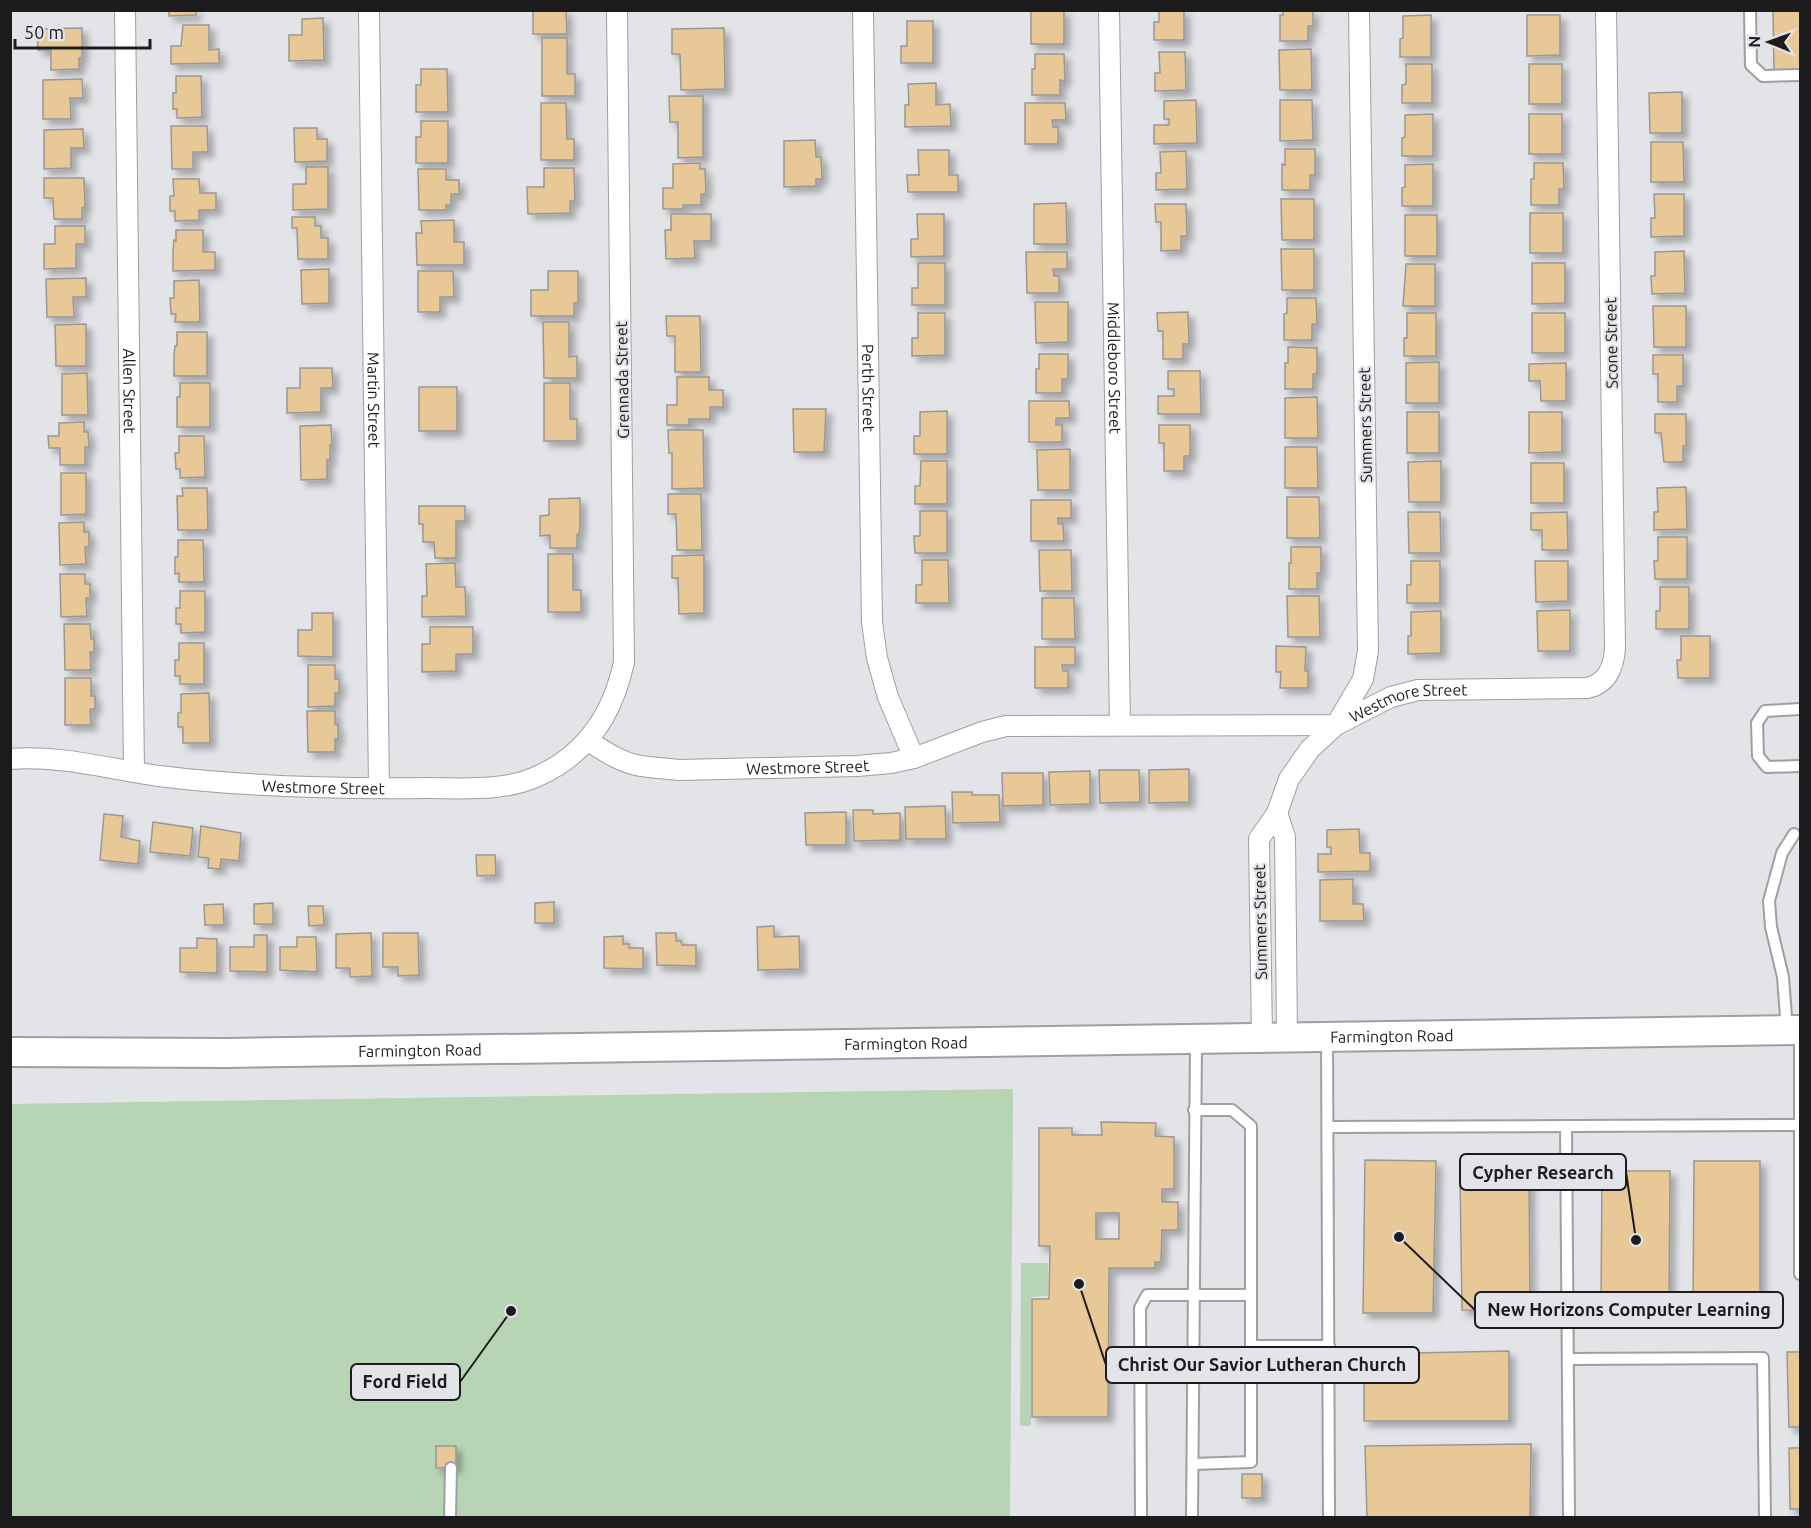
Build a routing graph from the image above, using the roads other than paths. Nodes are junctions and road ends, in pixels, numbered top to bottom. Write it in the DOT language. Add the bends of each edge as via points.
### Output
graph roads {
  1 [pos="124,10"];
  2 [pos="369,10"];
  3 [pos="617,10"];
  4 [pos="863,10"];
  5 [pos="1109,10"];
  6 [pos="1359,10"];
  7 [pos="1606,10"];
  8 [pos="1750,10"];
  9 [pos="1800,75"];
  10 [pos="1608,674"];
  11 [pos="1800,709"];
  12 [pos="1120,725"];
  13 [pos="1336,725"];
  14 [pos="588,741"];
  15 [pos="915,758"];
  16 [pos="10,759"];
  17 [pos="1800,766"];
  18 [pos="134,772"];
  19 [pos="379,788"];
  20 [pos="1794,834"];
  21 [pos="1796,1031"];
  22 [pos="1327,1036"];
  23 [pos="1275,1037"];
  24 [pos="1197,1038"];
  25 [pos="10,1052"];
  26 [pos="1194,1110"];
  27 [pos="1800,1125"];
  28 [pos="1566,1126"];
  29 [pos="1328,1127"];
  30 [pos="1800,1274"];
  31 [pos="1193,1294"];
  32 [pos="1251,1295"];
  33 [pos="1251,1346"];
  34 [pos="1329,1346"];
  35 [pos="1568,1359"];
  36 [pos="1193,1464"];
  37 [pos="451,1468"];
  38 [pos="450,1518"];
  39 [pos="1141,1518"];
  40 [pos="1192,1518"];
  41 [pos="1329,1518"];
  42 [pos="1569,1518"];
  43 [pos="1766,1518"];
  1 -- 18 [label="street, Allen Street"];
  2 -- 19 [label="street, Martin Street"];
  3 -- 14 [label="street, Grennada Street" via="624,662 612,703"];
  4 -- 15 [label="street, Perth Street" via="872,622 888,697"];
  5 -- 12 [label="street, Middleboro Street"];
  6 -- 13 [label="street, Summers Street" via="1368,651 1363,679"];
  7 -- 10 [label="street, Scone Street" via="1615,648 1615,661"];
  8 -- 9 [label="lane" via="1751,65 1762,76"];
  10 -- 13 [label="street, Westmore Street" via="1597,686 1587,688 1418,690 1391,697"];
  11 -- 17 [label="lane" via="1765,711 1757,723 1758,756 1767,767"];
  12 -- 13 [label="street, Westmore Street"];
  12 -- 15 [label="street, Westmore Street" via="1006,726"];
  13 -- 23 [label="street, Summers Street" via="1310,749 1289,779 1277,813 1259,839"];
  14 -- 15 [label="street, Westmore Street" via="635,765 679,770 856,766"];
  14 -- 19 [label="street, Westmore Street" via="555,767 513,784"];
  16 -- 18 [label="street, Westmore Street" via="62,761"];
  18 -- 19 [label="street, Westmore Street" via="267,784"];
  20 -- 21 [label="lane" via="1782,853 1770,901 1771,927"];
  21 -- 22 [label="main road, Farmington Road"];
  21 -- 27 [label="lane"];
  22 -- 23 [label="main road, Farmington Road"];
  22 -- 29 [label="lane"];
  23 -- 24 [label="main road, Farmington Road"];
  24 -- 25 [label="main road, Farmington Road" via="228,1053"];
  24 -- 26 [label="lane"];
  26 -- 31 [label="lane"];
  26 -- 32 [label="lane" via="1232,1110 1251,1126"];
  27 -- 28 [label="lane"];
  27 -- 30 [label="lane"];
  28 -- 29 [label="lane"];
  28 -- 35 [label="lane"];
  29 -- 34 [label="lane"];
  31 -- 32 [label="lane"];
  31 -- 36 [label="lane"];
  31 -- 39 [label="lane" via="1147,1295 1140,1308"];
  32 -- 33 [label="lane"];
  33 -- 34 [label="lane"];
  33 -- 36 [label="lane" via="1251,1462"];
  34 -- 41 [label="lane"];
  35 -- 42 [label="lane"];
  35 -- 43 [label="lane" via="1763,1358"];
  36 -- 40 [label="lane"];
  37 -- 38 [label="lane"];
}
